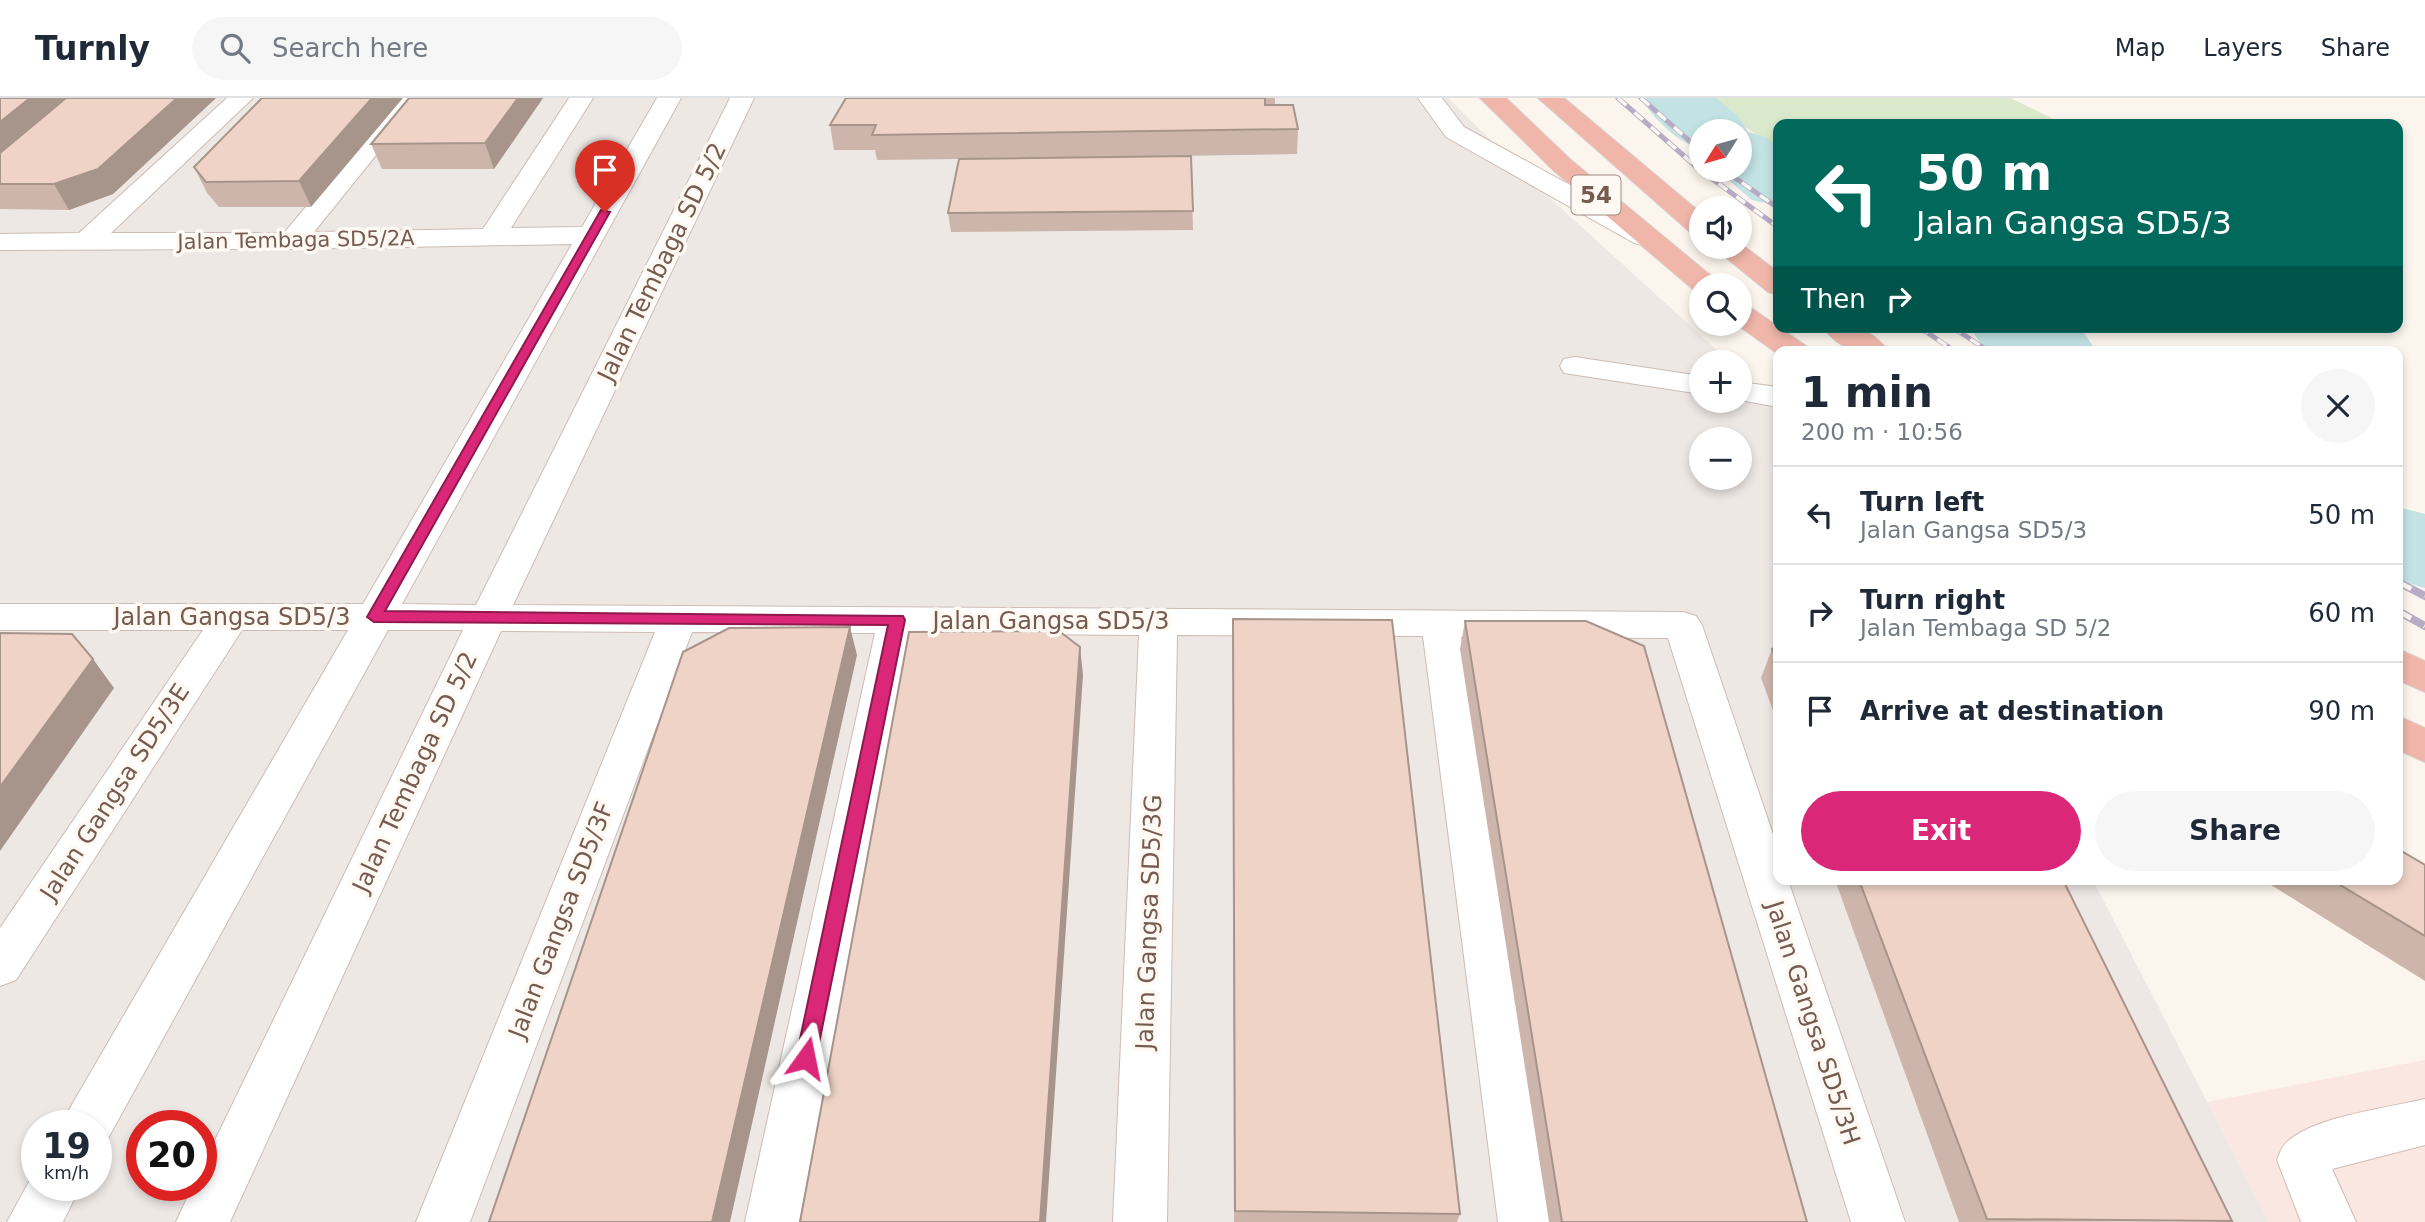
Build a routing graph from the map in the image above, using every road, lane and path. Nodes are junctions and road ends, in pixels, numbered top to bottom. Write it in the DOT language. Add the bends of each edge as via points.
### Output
graph roads {
  1 [pos="240,98"];
  2 [pos="410,98"];
  3 [pos="581,98"];
  4 [pos="669,98"];
  5 [pos="742,98"];
  6 [pos="1430,98"];
  7 [pos="1492,98"];
  8 [pos="1550,98"];
  9 [pos="1689,217"];
  10 [pos="592,235"];
  11 [pos="491,237"];
  12 [pos="1644,237"];
  13 [pos="86,242"];
  14 [pos="292,242"];
  15 [pos="0,243"];
  16 [pos="1743,259"];
  17 [pos="1690,273"];
  18 [pos="1773,282"];
  19 [pos="1752,321"];
  20 [pos="1847,333"];
  21 [pos="1787,346"];
  22 [pos="1865,346"];
  23 [pos="1574,366"];
  24 [pos="1689,383"];
  25 [pos="1752,393"];
  26 [pos="1773,396"];
  27 [pos="0,617"];
  28 [pos="231,617"];
  29 [pos="374,617"];
  30 [pos="488,618"];
  31 [pos="679,618"];
  32 [pos="897,620"];
  33 [pos="1158,622"];
  34 [pos="1440,623"];
  35 [pos="1683,625"];
  36 [pos="2403,666"];
  37 [pos="2425,678"];
  38 [pos="2403,734"];
  39 [pos="2425,747"];
  40 [pos="0,966"];
  41 [pos="96,1110"];
  42 [pos="2425,1122"];
  43 [pos="46,1201"];
  44 [pos="34,1222"];
  45 [pos="203,1222"];
  46 [pos="443,1222"];
  47 [pos="772,1222"];
  48 [pos="1140,1222"];
  49 [pos="1525,1222"];
  50 [pos="1878,1222"];
  51 [pos="2329,1222"];
  1 -- 13 [label="street"];
  2 -- 14 [label="street"];
  3 -- 11 [label="street"];
  4 -- 10 [label="street"];
  5 -- 30 [label="street, Jalan Tembaga SD 5/2"];
  6 -- 12 [label="street" via="1455,132"];
  7 -- 12 [label="highway, 54"];
  8 -- 9 [label="highway, 54"];
  10 -- 11 [label="street, Jalan Tembaga SD5/2A"];
  10 -- 29 [label="street"];
  11 -- 14 [label="street, Jalan Tembaga SD5/2A"];
  12 -- 17 [label="highway, 54"];
  13 -- 14 [label="street, Jalan Tembaga SD5/2A"];
  13 -- 15 [label="street, Jalan Tembaga SD5/2A"];
  16 -- 18 [label="highway"];
  19 -- 21 [label="highway"];
  20 -- 22 [label="highway"];
  23 -- 24 [label="street"];
  25 -- 26 [label="street"];
  27 -- 28 [label="street, Jalan Gangsa SD5/3"];
  28 -- 29 [label="street, Jalan Gangsa SD5/3"];
  28 -- 40 [label="street, Jalan Gangsa SD5/3E"];
  29 -- 30 [label="street, Jalan Gangsa SD5/3"];
  29 -- 41 [label="street"];
  30 -- 31 [label="street, Jalan Gangsa SD5/3"];
  30 -- 45 [label="street, Jalan Tembaga SD 5/2"];
  31 -- 32 [label="street, Jalan Gangsa SD5/3"];
  31 -- 46 [label="street, Jalan Gangsa SD5/3F"];
  32 -- 33 [label="street, Jalan Gangsa SD5/3"];
  32 -- 47 [label="street"];
  33 -- 34 [label="street, Jalan Gangsa SD5/3"];
  33 -- 48 [label="street, Jalan Gangsa SD5/3G"];
  34 -- 35 [label="street, Jalan Gangsa SD5/3"];
  34 -- 49 [label="street"];
  35 -- 50 [label="street, Jalan Gangsa SD5/3H"];
  36 -- 37 [label="highway"];
  38 -- 39 [label="highway"];
  42 -- 51 [label="street" via="2322,1147 2303,1160"];
  43 -- 44 [label="street"];
}
